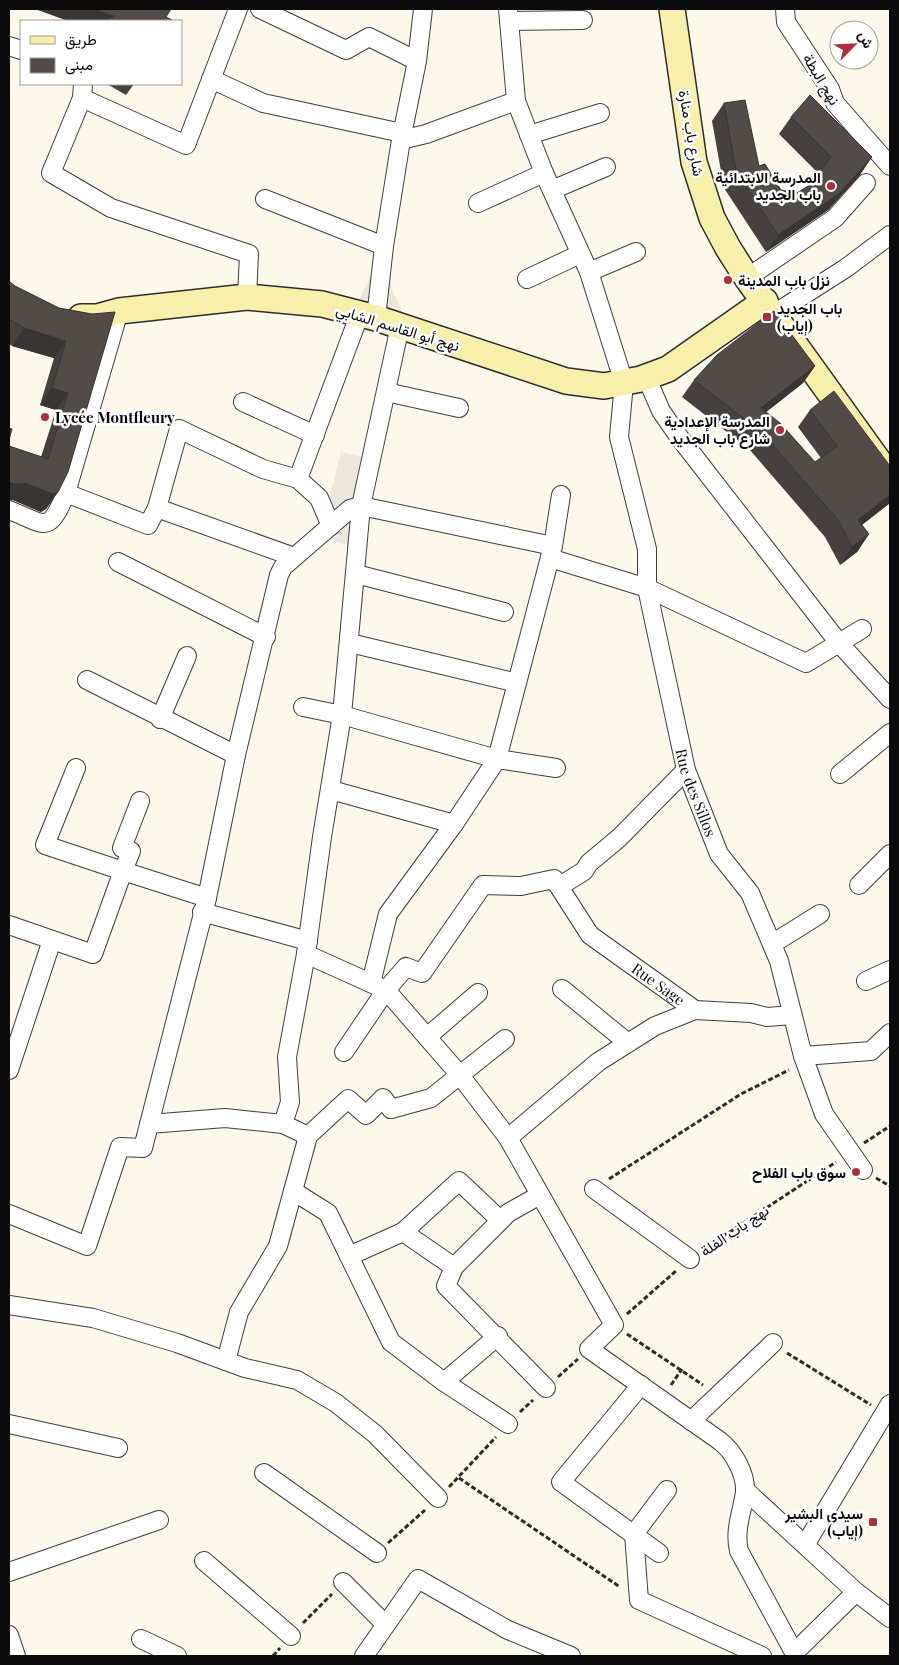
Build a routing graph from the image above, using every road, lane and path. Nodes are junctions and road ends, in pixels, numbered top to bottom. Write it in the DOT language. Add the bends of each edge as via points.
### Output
graph roads {
  1 [pos="238,9"];
  2 [pos="260,9"];
  3 [pos="422,9"];
  4 [pos="672,9"];
  5 [pos="785,9"];
  6 [pos="508,15"];
  7 [pos="583,20"];
  8 [pos="418,61"];
  9 [pos="211,79"];
  10 [pos="82,91"];
  11 [pos="516,101"];
  12 [pos="600,113"];
  13 [pos="529,135"];
  14 [pos="402,137"];
  15 [pos="890,166"];
  16 [pos="606,167"];
  17 [pos="544,172"];
  18 [pos="866,183"];
  19 [pos="552,190"];
  20 [pos="265,199"];
  21 [pos="478,203"];
  22 [pos="890,235"];
  23 [pos="384,246"];
  24 [pos="636,252"];
  25 [pos="580,254"];
  26 [pos="589,272"];
  27 [pos="747,278"];
  28 [pos="527,279"];
  29 [pos="246,297"];
  30 [pos="770,307"];
  31 [pos="119,311"];
  32 [pos="61,314"];
  33 [pos="368,315"];
  34 [pos="400,326"];
  35 [pos="624,383"];
  36 [pos="651,388"];
  37 [pos="386,392"];
  38 [pos="243,402"];
  39 [pos="459,408"];
  40 [pos="315,435"];
  41 [pos="890,477"];
  42 [pos="298,478"];
  43 [pos="66,493"];
  44 [pos="561,494"];
  45 [pos="361,506"];
  46 [pos="157,508"];
  47 [pos="9,510"];
  48 [pos="331,526"];
  49 [pos="552,552"];
  50 [pos="294,557"];
  51 [pos="118,562"];
  52 [pos="356,574"];
  53 [pos="647,588"];
  54 [pos="504,612"];
  55 [pos="862,629"];
  56 [pos="266,637"];
  57 [pos="350,642"];
  58 [pos="839,644"];
  59 [pos="187,656"];
  60 [pos="88,680"];
  61 [pos="517,683"];
  62 [pos="890,699"];
  63 [pos="303,707"];
  64 [pos="342,715"];
  65 [pos="160,719"];
  66 [pos="890,733"];
  67 [pos="236,755"];
  68 [pos="497,758"];
  69 [pos="76,768"];
  70 [pos="556,768"];
  71 [pos="686,770"];
  72 [pos="840,774"];
  73 [pos="331,790"];
  74 [pos="140,801"];
  75 [pos="454,824"];
  76 [pos="890,854"];
  77 [pos="123,871"];
  78 [pos="859,885"];
  79 [pos="560,886"];
  80 [pos="204,905"];
  81 [pos="820,914"];
  82 [pos="9,925"];
  83 [pos="52,940"];
  84 [pos="772,944"];
  85 [pos="307,947"];
  86 [pos="890,970"];
  87 [pos="866,982"];
  88 [pos="379,987"];
  89 [pos="562,989"];
  90 [pos="478,993"];
  91 [pos="695,1010"];
  92 [pos="792,1015"];
  93 [pos="890,1033"];
  94 [pos="428,1036"];
  95 [pos="505,1039"];
  96 [pos="628,1043"];
  97 [pos="344,1052"];
  98 [pos="804,1059"];
  99 [pos="9,1070"];
  100 [pos="459,1074"];
  101 [pos="149,1124"];
  102 [pos="283,1124"];
  103 [pos="890,1126"];
  104 [pos="308,1136"];
  105 [pos="508,1138"];
  106 [pos="849,1153"];
  107 [pos="863,1170"];
  108 [pos="594,1189"];
  109 [pos="293,1191"];
  110 [pos="538,1196"];
  111 [pos="9,1214"];
  112 [pos="500,1220"];
  113 [pos="403,1232"];
  114 [pos="349,1256"];
  115 [pos="690,1259"];
  116 [pos="454,1267"];
  117 [pos="9,1305"];
  118 [pos="614,1325"];
  119 [pos="498,1336"];
  120 [pos="773,1343"];
  121 [pos="226,1361"];
  122 [pos="444,1382"];
  123 [pos="641,1385"];
  124 [pos="546,1388"];
  125 [pos="717,1396"];
  126 [pos="887,1408"];
  127 [pos="691,1422"];
  128 [pos="9,1424"];
  129 [pos="508,1424"];
  130 [pos="118,1448"];
  131 [pos="264,1473"];
  132 [pos="459,1478"];
  133 [pos="667,1490"];
  134 [pos="745,1490"];
  135 [pos="438,1498"];
  136 [pos="159,1520"];
  137 [pos="634,1534"];
  138 [pos="805,1545"];
  139 [pos="377,1553"];
  140 [pos="659,1553"];
  141 [pos="204,1561"];
  142 [pos="9,1572"];
  143 [pos="343,1582"];
  144 [pos="856,1592"];
  145 [pos="639,1600"];
  146 [pos="890,1618"];
  147 [pos="386,1624"];
  148 [pos="9,1635"];
  149 [pos="291,1636"];
  150 [pos="141,1639"];
  151 [pos="795,1654"];
  152 [pos="754,1655"];
  153 [pos="16,1656"];
  154 [pos="176,1656"];
  155 [pos="364,1656"];
  156 [pos="571,1656"];
  1 -- 9 [label="street"];
  2 -- 8 [label="street" via="346,50 369,38"];
  3 -- 8 [label="street"];
  4 -- 27 [label="street, شارع باب منارة" via="694,162 712,218"];
  5 -- 15 [label="street, نهج البطة" via="786,22 830,88 835,103"];
  6 -- 7 [label="street"];
  6 -- 11 [label="street"];
  8 -- 14 [label="street"];
  9 -- 10 [label="street" via="186,146"];
  9 -- 14 [label="street" via="263,103"];
  10 -- 29 [label="street" via="51,173 111,208 249,254"];
  11 -- 13 [label="street"];
  11 -- 14 [label="street" via="426,134"];
  12 -- 13 [label="street"];
  13 -- 17 [label="street"];
  14 -- 23 [label="street"];
  16 -- 19 [label="street"];
  17 -- 19 [label="street"];
  17 -- 21 [label="street"];
  18 -- 27 [label="street" via="835,218"];
  19 -- 25 [label="street"];
  20 -- 23 [label="street"];
  22 -- 30 [label="street" via="846,268"];
  23 -- 33 [label="street"];
  24 -- 26 [label="street"];
  25 -- 26 [label="street"];
  25 -- 28 [label="street"];
  26 -- 35 [label="street"];
  27 -- 30 [label="street, شارع باب منارة"];
  29 -- 31 [label="street, نهج أبو القاسم الشابي"];
  29 -- 33 [label="street, نهج أبو القاسم الشابي" via="322,304"];
  30 -- 35 [label="street, نهج أبو القاسم الشابي" via="668,369"];
  30 -- 41 [label="street, شارع باب منارة"];
  31 -- 32 [label="street, نهج أبو القاسم الشابي" via="97,317"];
  31 -- 43 [label="street"];
  33 -- 34 [label="street, نهج أبو القاسم الشابي"];
  33 -- 40 [label="street"];
  34 -- 35 [label="street, نهج أبو القاسم الشابي" via="566,381 604,386"];
  34 -- 37 [label="street"];
  35 -- 53 [label="street, Rue des Sillos" via="619,437 647,549"];
  36 -- 58 [label="street" via="661,411 679,437"];
  37 -- 39 [label="street"];
  37 -- 45 [label="street"];
  38 -- 40 [label="street"];
  40 -- 42 [label="street"];
  42 -- 46 [label="street" via="263,469 180,429"];
  42 -- 48 [label="street" via="319,498"];
  43 -- 46 [label="street" via="148,525"];
  43 -- 47 [label="street" via="56,517 48,523"];
  44 -- 49 [label="street"];
  45 -- 48 [label="street" via="350,509"];
  45 -- 49 [label="street"];
  45 -- 52 [label="street"];
  46 -- 50 [label="street"];
  48 -- 50 [label="street"];
  49 -- 53 [label="street"];
  49 -- 61 [label="street"];
  50 -- 56 [label="street" via="279,575"];
  51 -- 56 [label="street"];
  52 -- 54 [label="street"];
  52 -- 57 [label="street"];
  53 -- 58 [label="street" via="806,663"];
  53 -- 71 [label="street, Rue des Sillos"];
  55 -- 58 [label="street"];
  56 -- 67 [label="street"];
  57 -- 61 [label="street"];
  57 -- 64 [label="street"];
  58 -- 62 [label="street"];
  59 -- 65 [label="street"];
  60 -- 65 [label="street"];
  61 -- 68 [label="street"];
  63 -- 64 [label="street"];
  64 -- 68 [label="street"];
  64 -- 73 [label="street"];
  65 -- 67 [label="street"];
  66 -- 72 [label="street"];
  67 -- 80 [label="street"];
  68 -- 70 [label="street"];
  68 -- 75 [label="street"];
  69 -- 77 [label="street" via="45,845"];
  71 -- 79 [label="street" via="584,871"];
  71 -- 84 [label="street, Rue des Sillos" via="719,854 750,893"];
  73 -- 75 [label="street"];
  73 -- 85 [label="street"];
  74 -- 77 [label="street" via="122,848 131,851"];
  75 -- 88 [label="street" via="388,914"];
  76 -- 78 [label="street"];
  77 -- 80 [label="street"];
  77 -- 83 [label="street" via="93,954"];
  79 -- 88 [label="street" via="554,878 521,886 483,885 422,973 406,967"];
  79 -- 91 [label="street, Rue Sage" via="590,935"];
  80 -- 85 [label="street"];
  80 -- 101 [label="street"];
  81 -- 84 [label="street"];
  82 -- 83 [label="street"];
  83 -- 99 [label="street"];
  84 -- 92 [label="street, Rue des Sillos"];
  85 -- 88 [label="street"];
  85 -- 102 [label="street" via="287,1058 290,1102"];
  86 -- 87 [label="street"];
  88 -- 94 [label="street"];
  88 -- 97 [label="street"];
  89 -- 96 [label="street"];
  90 -- 94 [label="street"];
  91 -- 92 [label="street, Rue Sage" via="767,1017"];
  91 -- 96 [label="street" via="655,1026"];
  92 -- 98 [label="street, Rue des Sillos"];
  93 -- 98 [label="street" via="871,1051"];
  94 -- 100 [label="street"];
  95 -- 100 [label="street"];
  96 -- 105 [label="street" via="598,1062"];
  98 -- 106 [label="street, Rue des Sillos" via="824,1114"];
  98 -- 108 [label="path" via="741,1094"];
  100 -- 104 [label="street" via="431,1098 391,1109 383,1098 366,1114 348,1099"];
  100 -- 105 [label="street"];
  101 -- 102 [label="street" via="225,1118"];
  101 -- 111 [label="street" via="143,1148 120,1147 87,1246"];
  102 -- 104 [label="street"];
  103 -- 106 [label="path, نهج باب الفلة"];
  104 -- 109 [label="street"];
  105 -- 110 [label="street"];
  106 -- 107 [label="street, Rue des Sillos"];
  106 -- 115 [label="path, نهج باب الفلة"];
  108 -- 115 [label="street"];
  109 -- 114 [label="street" via="328,1213"];
  109 -- 121 [label="street" via="278,1246 239,1312"];
  110 -- 112 [label="street"];
  110 -- 118 [label="street"];
  112 -- 113 [label="street" via="459,1181"];
  112 -- 116 [label="street"];
  113 -- 114 [label="street"];
  113 -- 116 [label="street"];
  114 -- 122 [label="street" via="391,1342"];
  115 -- 118 [label="path, نهج باب الفلة"];
  116 -- 119 [label="street" via="446,1286"];
  117 -- 121 [label="street" via="93,1318"];
  118 -- 123 [label="street" via="589,1349"];
  118 -- 125 [label="path"];
  119 -- 122 [label="street"];
  119 -- 124 [label="street"];
  120 -- 125 [label="street"];
  120 -- 126 [label="path" via="812,1370"];
  121 -- 135 [label="street" via="297,1380 336,1403 375,1434"];
  122 -- 129 [label="street"];
  123 -- 127 [label="street"];
  123 -- 137 [label="street" via="561,1482"];
  125 -- 127 [label="street"];
  126 -- 138 [label="street"];
  127 -- 134 [label="street" via="733,1452"];
  128 -- 130 [label="street"];
  131 -- 139 [label="street"];
  132 -- 145 [label="path"];
  133 -- 137 [label="street"];
  134 -- 138 [label="street"];
  134 -- 151 [label="street" via="736,1534 739,1551"];
  136 -- 142 [label="street"];
  137 -- 140 [label="street"];
  137 -- 145 [label="street"];
  138 -- 144 [label="street"];
  141 -- 149 [label="street"];
  143 -- 147 [label="street"];
  144 -- 146 [label="street"];
  144 -- 151 [label="street"];
  145 -- 152 [label="street"];
  147 -- 155 [label="street"];
  147 -- 156 [label="street" via="418,1579 508,1630"];
  148 -- 153 [label="street"];
  150 -- 154 [label="street"];
}
